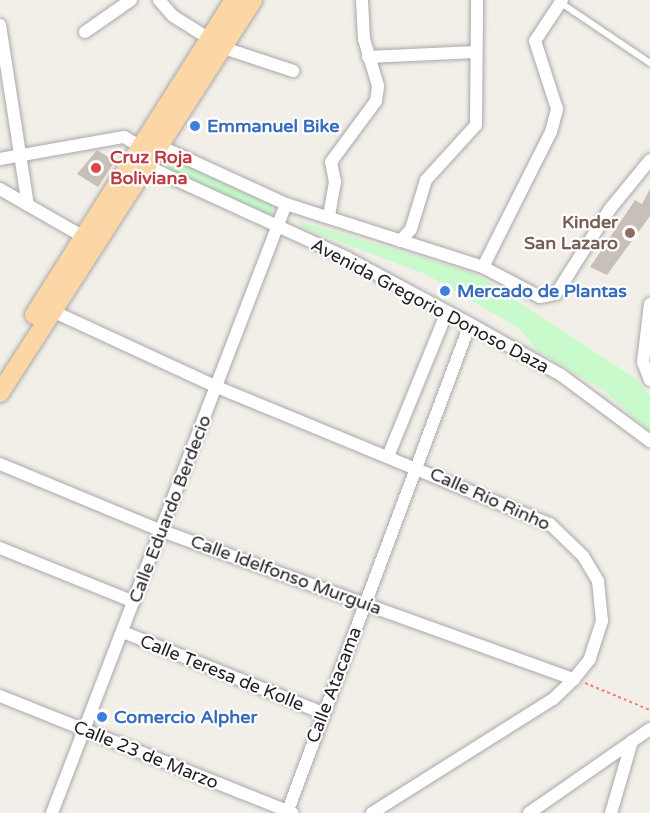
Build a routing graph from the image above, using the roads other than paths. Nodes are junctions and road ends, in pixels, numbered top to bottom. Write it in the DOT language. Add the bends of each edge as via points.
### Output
graph roads {
  1 [pos="130,0"];
  2 [pos="159,0"];
  3 [pos="234,0"];
  4 [pos="253,0"];
  5 [pos="362,0"];
  6 [pos="477,0"];
  7 [pos="561,1"];
  8 [pos="0,25"];
  9 [pos="85,33"];
  10 [pos="216,44"];
  11 [pos="475,52"];
  12 [pos="368,57"];
  13 [pos="650,63"];
  14 [pos="293,71"];
  15 [pos="145,152"];
  16 [pos="21,155"];
  17 [pos="0,159"];
  18 [pos="650,160"];
  19 [pos="0,189"];
  20 [pos="286,204"];
  21 [pos="28,205"];
  22 [pos="330,216"];
  23 [pos="276,228"];
  24 [pos="89,240"];
  25 [pos="400,241"];
  26 [pos="483,267"];
  27 [pos="650,304"];
  28 [pos="46,308"];
  29 [pos="447,312"];
  30 [pos="470,324"];
  31 [pos="647,362"];
  32 [pos="0,369"];
  33 [pos="650,379"];
  34 [pos="217,387"];
  35 [pos="0,393"];
  36 [pos="650,441"];
  37 [pos="389,454"];
  38 [pos="0,464"];
  39 [pos="417,466"];
  40 [pos="162,531"];
  41 [pos="0,548"];
  42 [pos="134,603"];
  43 [pos="365,603"];
  44 [pos="123,632"];
  45 [pos="574,679"];
  46 [pos="0,696"];
  47 [pos="322,713"];
  48 [pos="82,729"];
  49 [pos="650,729"];
  50 [pos="632,741"];
  51 [pos="289,812"];
  52 [pos="52,813"];
  53 [pos="372,813"];
  54 [pos="529,813"];
  55 [pos="611,813"];
  1 -- 9 [label="street"];
  2 -- 10 [label="street"];
  3 -- 10 [label="main road"];
  4 -- 10 [label="main road"];
  5 -- 12 [label="street"];
  6 -- 11 [label="street"];
  7 -- 13 [label="lane"];
  7 -- 26 [label="street" via="536,41 556,109 551,132"];
  8 -- 16 [label="street"];
  10 -- 14 [label="street"];
  10 -- 15 [label="main road"];
  11 -- 12 [label="street"];
  11 -- 25 [label="street" via="476,125 426,180 411,229"];
  12 -- 22 [label="street" via="378,86 376,101 331,162 335,182"];
  15 -- 16 [label="street" via="124,137"];
  15 -- 20 [label="street, Avenida Gregorio Donoso Daza"];
  15 -- 23 [label="street, Avenida Gregorio Donoso Daza"];
  15 -- 24 [label="main road"];
  16 -- 17 [label="street"];
  16 -- 21 [label="street"];
  18 -- 26 [label="street, Avenida Gregorio Donoso Daza" via="610,209 556,294 540,297"];
  19 -- 21 [label="street"];
  20 -- 22 [label="street, Avenida Gregorio Donoso Daza"];
  20 -- 23 [label="street, Calle Eduardo Berdecio"];
  21 -- 24 [label="street"];
  22 -- 25 [label="street, Avenida Gregorio Donoso Daza"];
  23 -- 29 [label="street, Avenida Gregorio Donoso Daza" via="347,258"];
  23 -- 34 [label="street, Calle Eduardo Berdecio"];
  24 -- 28 [label="main road"];
  25 -- 26 [label="street, Avenida Gregorio Donoso Daza"];
  27 -- 31 [label="street"];
  28 -- 32 [label="main road"];
  28 -- 34 [label="street, Calle Rio Rinho"];
  28 -- 35 [label="main road"];
  29 -- 30 [label="street, Avenida Gregorio Donoso Daza"];
  29 -- 37 [label="street"];
  30 -- 36 [label="street, Avenida Gregorio Donoso Daza" via="561,375"];
  30 -- 39 [label="street, Calle Atacama"];
  31 -- 33 [label="street"];
  34 -- 37 [label="street, Calle Rio Rinho"];
  34 -- 40 [label="street, Calle Eduardo Berdecio"];
  37 -- 39 [label="street, Calle Rio Rinho"];
  38 -- 40 [label="street, Calle Idelfonso Murguía"];
  39 -- 43 [label="street, Calle Atacama"];
  39 -- 45 [label="street, Calle Rio Rinho" via="550,524 583,556 598,581 602,621 590,659"];
  40 -- 42 [label="street, Calle Eduardo Berdecio"];
  40 -- 43 [label="street, Calle Idelfonso Murguía"];
  41 -- 42 [label="street"];
  42 -- 44 [label="street, Calle Eduardo Berdecio"];
  43 -- 45 [label="street, Calle Idelfonso Murguía"];
  43 -- 47 [label="street, Calle Atacama"];
  44 -- 47 [label="street, Calle Teresa de Kolle"];
  44 -- 48 [label="street, Calle Eduardo Berdecio"];
  45 -- 53 [label="street, Calle Rio Rinho" via="553,699"];
  46 -- 48 [label="street, Calle 23 de Marzo"];
  47 -- 51 [label="street, Calle Atacama"];
  48 -- 51 [label="street, Calle 23 de Marzo"];
  48 -- 52 [label="street, Calle Eduardo Berdecio"];
  49 -- 50 [label="street"];
  50 -- 54 [label="street"];
  50 -- 55 [label="street"];
}
